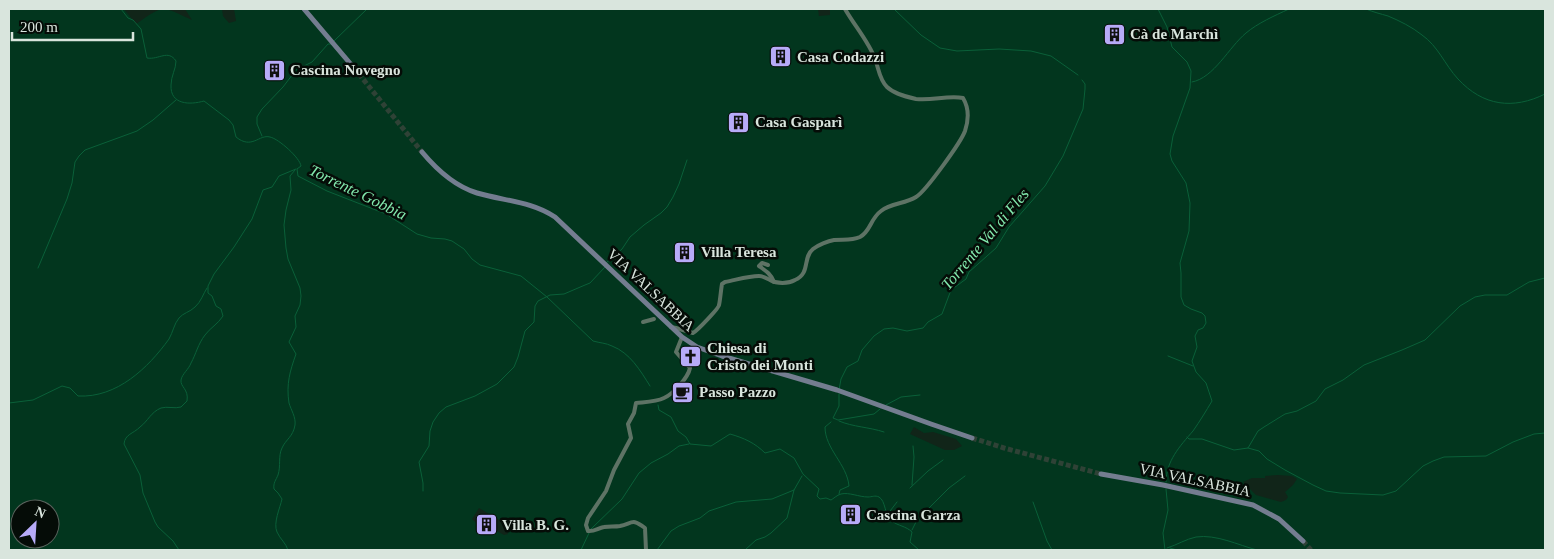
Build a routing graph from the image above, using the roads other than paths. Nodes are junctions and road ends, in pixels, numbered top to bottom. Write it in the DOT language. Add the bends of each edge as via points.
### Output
graph roads {
  1 [pos="845,9"];
  2 [pos="305,11"];
  3 [pos="352,67"];
  4 [pos="422,152"];
  5 [pos="768,265"];
  6 [pos="774,282"];
  7 [pos="654,319"];
  8 [pos="643,322"];
  9 [pos="671,328"];
  10 [pos="682,337"];
  11 [pos="972,438"];
  12 [pos="1102,474"];
  13 [pos="1303,541"];
  14 [pos="646,550"];
  1 -- 6 [label="street" via="875,58 880,78 888,88 916,99 963,98 968,106 966,129 917,197 879,212 867,232 853,240 831,240 815,248 806,263 806,271 797,280"];
  2 -- 3 [label="main road"];
  4 -- 9 [label="main road, VIA VALSABBIA" via="460,186 540,208 562,222"];
  5 -- 6 [label="street" via="762,263 759,266"];
  6 -- 9 [label="street" via="762,276 726,282 722,284 717,310 697,331"];
  7 -- 8 [label="street"];
  9 -- 10 [label="main road, VIA VALSABBIA"];
  10 -- 11 [label="main road, VIA VALSABBIA" via="697,347 722,356 837,390"];
  10 -- 14 [label="street" via="676,352 690,368 688,373 666,398 636,403 628,424 631,438 586,525 592,532 630,521 640,524 645,528"];
  12 -- 13 [label="main road, VIA VALSABBIA" via="1262,508"];
}
